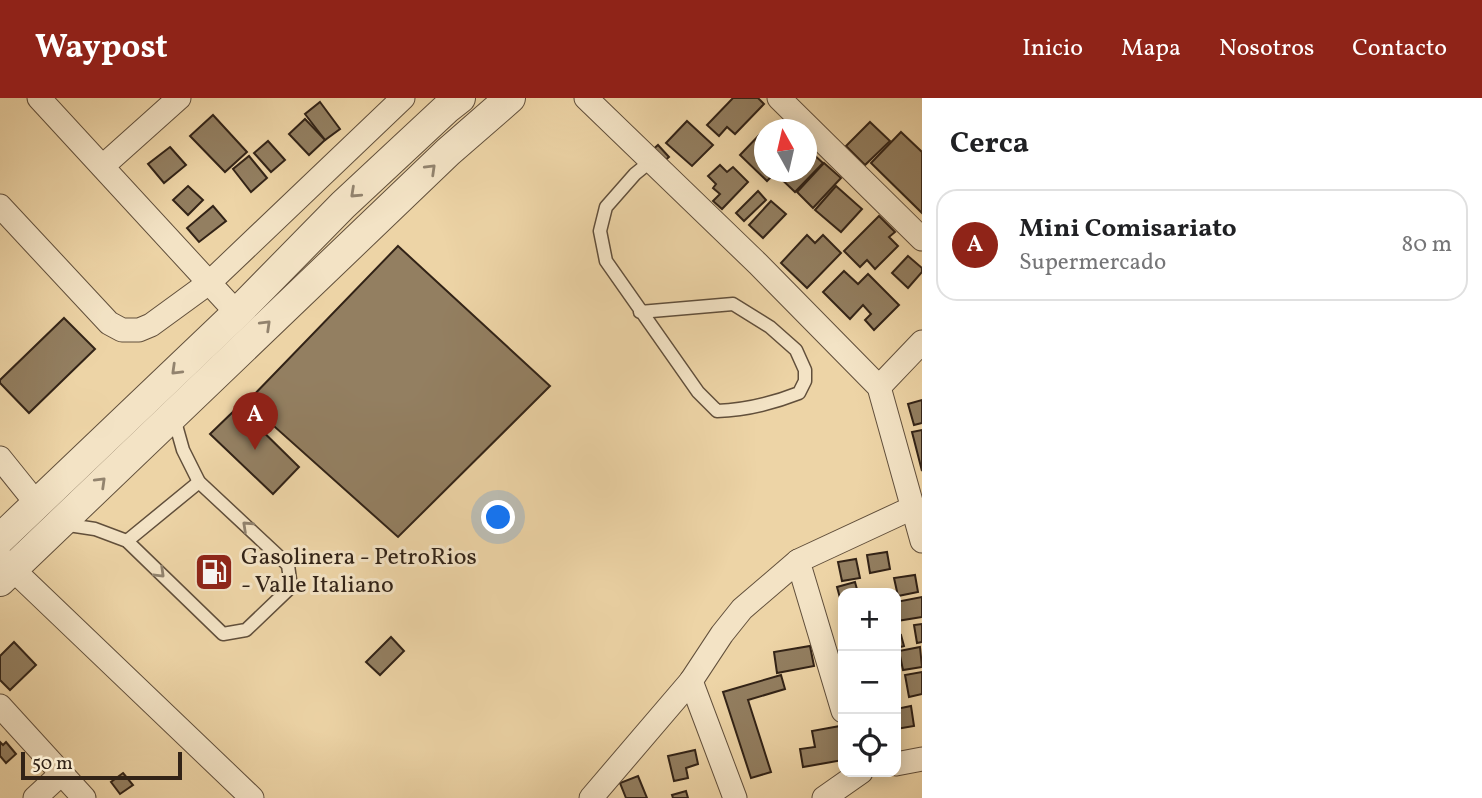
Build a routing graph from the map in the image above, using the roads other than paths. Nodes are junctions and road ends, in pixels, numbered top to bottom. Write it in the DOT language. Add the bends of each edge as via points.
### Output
graph roads {
  1 [pos="39,98"];
  2 [pos="179,98"];
  3 [pos="403,98"];
  4 [pos="460,98"];
  5 [pos="510,98"];
  6 [pos="586,98"];
  7 [pos="779,98"];
  8 [pos="651,161"];
  9 [pos="103,166"];
  10 [pos="0,206"];
  11 [pos="922,239"];
  12 [pos="210,282"];
  13 [pos="640,312"];
  14 [pos="237,313"];
  15 [pos="922,342"];
  16 [pos="879,387"];
  17 [pos="173,414"];
  18 [pos="0,458"];
  19 [pos="199,482"];
  20 [pos="912,508"];
  21 [pos="48,513"];
  22 [pos="0,539"];
  23 [pos="127,541"];
  24 [pos="922,541"];
  25 [pos="798,561"];
  26 [pos="4,569"];
  27 [pos="691,681"];
  28 [pos="838,694"];
  29 [pos="0,706"];
  30 [pos="922,759"];
  31 [pos="901,763"];
  32 [pos="61,774"];
  33 [pos="854,777"];
  34 [pos="598,795"];
  35 [pos="35,798"];
  36 [pos="84,798"];
  37 [pos="252,798"];
  38 [pos="736,798"];
  39 [pos="824,798"];
  1 -- 9 [label="street"];
  2 -- 9 [label="street"];
  3 -- 12 [label="street"];
  4 -- 14 [label="street, one-way" via="343,205"];
  17 -- 5 [label="street, one-way"];
  6 -- 8 [label="street"];
  7 -- 11 [label="street"];
  8 -- 13 [label="lane" via="606,207 600,231 606,261"];
  8 -- 16 [label="street"];
  9 -- 12 [label="street"];
  10 -- 12 [label="street" via="109,323 122,330 151,325"];
  12 -- 14 [label="street"];
  13 -- 13 [label="lane" via="717,411 767,405 799,393 805,381 796,350 733,304"];
  14 -- 21 [label="street, one-way"];
  15 -- 16 [label="street"];
  16 -- 20 [label="street"];
  17 -- 19 [label="lane" via="183,450"];
  21 -- 17 [label="street, one-way"];
  18 -- 21 [label="street"];
  19 -- 23 [label="lane"];
  23 -- 19 [label="lane, one-way" via="223,634 246,630 291,587 288,565"];
  20 -- 24 [label="street"];
  20 -- 25 [label="street"];
  21 -- 22 [label="street"];
  21 -- 23 [label="lane"];
  21 -- 26 [label="street"];
  25 -- 27 [label="street" via="742,609"];
  25 -- 28 [label="street"];
  26 -- 37 [label="street"];
  27 -- 34 [label="street"];
  27 -- 38 [label="street"];
  29 -- 32 [label="street"];
  30 -- 31 [label="street"];
  32 -- 35 [label="street"];
  32 -- 36 [label="street"];
  33 -- 39 [label="street"];
}
